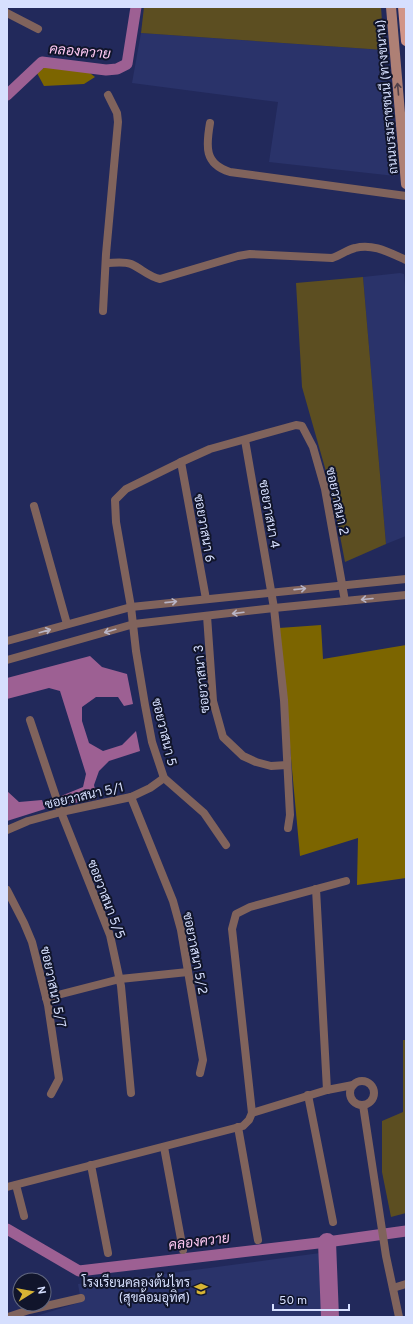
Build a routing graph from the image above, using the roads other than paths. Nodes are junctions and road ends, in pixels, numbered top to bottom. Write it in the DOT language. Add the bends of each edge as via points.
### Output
graph roads {
  1 [pos="392,7"];
  2 [pos="403,7"];
  3 [pos="7,13"];
  4 [pos="38,29"];
  5 [pos="406,41"];
  6 [pos="108,95"];
  7 [pos="210,123"];
  8 [pos="406,184"];
  9 [pos="406,196"];
  10 [pos="406,260"];
  11 [pos="106,263"];
  12 [pos="103,311"];
  13 [pos="245,440"];
  14 [pos="181,462"];
  15 [pos="34,506"];
  16 [pos="406,578"];
  17 [pos="343,584"];
  18 [pos="271,592"];
  19 [pos="406,595"];
  20 [pos="206,599"];
  21 [pos="345,601"];
  22 [pos="131,607"];
  23 [pos="274,608"];
  24 [pos="207,616"];
  25 [pos="67,624"];
  26 [pos="134,624"];
  27 [pos="7,641"];
  28 [pos="7,660"];
  29 [pos="30,720"];
  30 [pos="287,765"];
  31 [pos="164,778"];
  32 [pos="131,796"];
  33 [pos="61,812"];
  34 [pos="288,828"];
  35 [pos="7,830"];
  36 [pos="226,845"];
  37 [pos="346,881"];
  38 [pos="316,889"];
  39 [pos="7,890"];
  40 [pos="188,972"];
  41 [pos="120,979"];
  42 [pos="46,998"];
  43 [pos="200,1073"];
  44 [pos="353,1085"];
  45 [pos="327,1090"];
  46 [pos="131,1093"];
  47 [pos="51,1094"];
  48 [pos="308,1096"];
  49 [pos="363,1105"];
  50 [pos="252,1113"];
  51 [pos="238,1127"];
  52 [pos="164,1147"];
  53 [pos="91,1165"];
  54 [pos="16,1185"];
  55 [pos="7,1187"];
  56 [pos="24,1216"];
  57 [pos="333,1222"];
  58 [pos="258,1240"];
  59 [pos="183,1250"];
  60 [pos="108,1253"];
  61 [pos="406,1284"];
  62 [pos="393,1288"];
  63 [pos="81,1298"];
  64 [pos="8,1317"];
  65 [pos="399,1317"];
  8 -- 1 [label="main road, ถนนบรมราชชนนี (ทางขนาน), one-way"];
  2 -- 5 [label="main road"];
  3 -- 4 [label="street"];
  6 -- 11 [label="street" via="117,112 118,122"];
  7 -- 9 [label="street" via="207,140 209,153 213,163 220,169"];
  10 -- 11 [label="street" via="384,250 364,247 354,248 332,258 250,254 160,279 132,264"];
  11 -- 12 [label="street"];
  13 -- 14 [label="street" via="210,449"];
  13 -- 17 [label="street, ซอยวาสนา 2" via="296,425 302,426 313,447 324,489"];
  13 -- 18 [label="street, ซอยวาสนา 4"];
  14 -- 20 [label="street, ซอยวาสนา 6"];
  14 -- 22 [label="street, ซอยวาสนา 5" via="126,489 115,500 116,522"];
  15 -- 25 [label="street"];
  16 -- 17 [label="street"];
  18 -- 17 [label="street, one-way"];
  17 -- 21 [label="street, ซอยวาสนา 2"];
  18 -- 20 [label="street"];
  18 -- 23 [label="street, ซอยวาสนา 4"];
  19 -- 21 [label="street, one-way"];
  22 -- 20 [label="street, one-way"];
  21 -- 23 [label="street"];
  22 -- 25 [label="street"];
  22 -- 26 [label="street, ซอยวาสนา 5"];
  23 -- 24 [label="street, one-way"];
  23 -- 30 [label="street, ซอยวาสนา 4" via="284,700"];
  24 -- 26 [label="street"];
  24 -- 30 [label="street, ซอยวาสนา 3" via="213,701 223,737 243,756 256,762 271,766"];
  27 -- 25 [label="street, one-way"];
  26 -- 28 [label="street, one-way"];
  26 -- 31 [label="street, ซอยวาสนา 5" via="146,713"];
  29 -- 33 [label="street, ซอยวาสนา 5/5"];
  30 -- 34 [label="street, ซอยวาสนา 4" via="290,815"];
  31 -- 32 [label="street, ซอยวาสนา 5/1" via="150,788"];
  31 -- 36 [label="street, ซอยวาสนา 5" via="204,813"];
  32 -- 33 [label="street, ซอยวาสนา 5/1"];
  32 -- 40 [label="street, ซอยวาสนา 5/2" via="173,902 182,930"];
  33 -- 35 [label="street, ซอยวาสนา 5/1"];
  33 -- 41 [label="street, ซอยวาสนา 5/5" via="110,935"];
  37 -- 38 [label="street"];
  38 -- 45 [label="street"];
  38 -- 50 [label="street" via="250,907 236,914 232,930"];
  39 -- 42 [label="street, ซอยวาสนา 5/7" via="32,942"];
  40 -- 41 [label="street"];
  40 -- 43 [label="street, ซอยวาสนา 5/2" via="203,1060"];
  41 -- 42 [label="street"];
  41 -- 46 [label="street, ซอยวาสนา 5/5"];
  42 -- 47 [label="street, ซอยวาสนา 5/7" via="59,1079"];
  44 -- 45 [label="street"];
  44 -- 49 [label="street" via="350,1097 355,1103"];
  44 -- 49 [label="street" via="363,1081 373,1088 372,1099"];
  45 -- 48 [label="street"];
  48 -- 50 [label="street"];
  48 -- 57 [label="street"];
  49 -- 62 [label="street"];
  50 -- 51 [label="street" via="247,1123"];
  51 -- 52 [label="street"];
  51 -- 58 [label="street"];
  52 -- 53 [label="street"];
  52 -- 59 [label="street"];
  53 -- 54 [label="street"];
  53 -- 60 [label="street"];
  54 -- 55 [label="street"];
  54 -- 56 [label="street"];
  61 -- 62 [label="street"];
  62 -- 65 [label="street"];
  63 -- 64 [label="street"];
}
